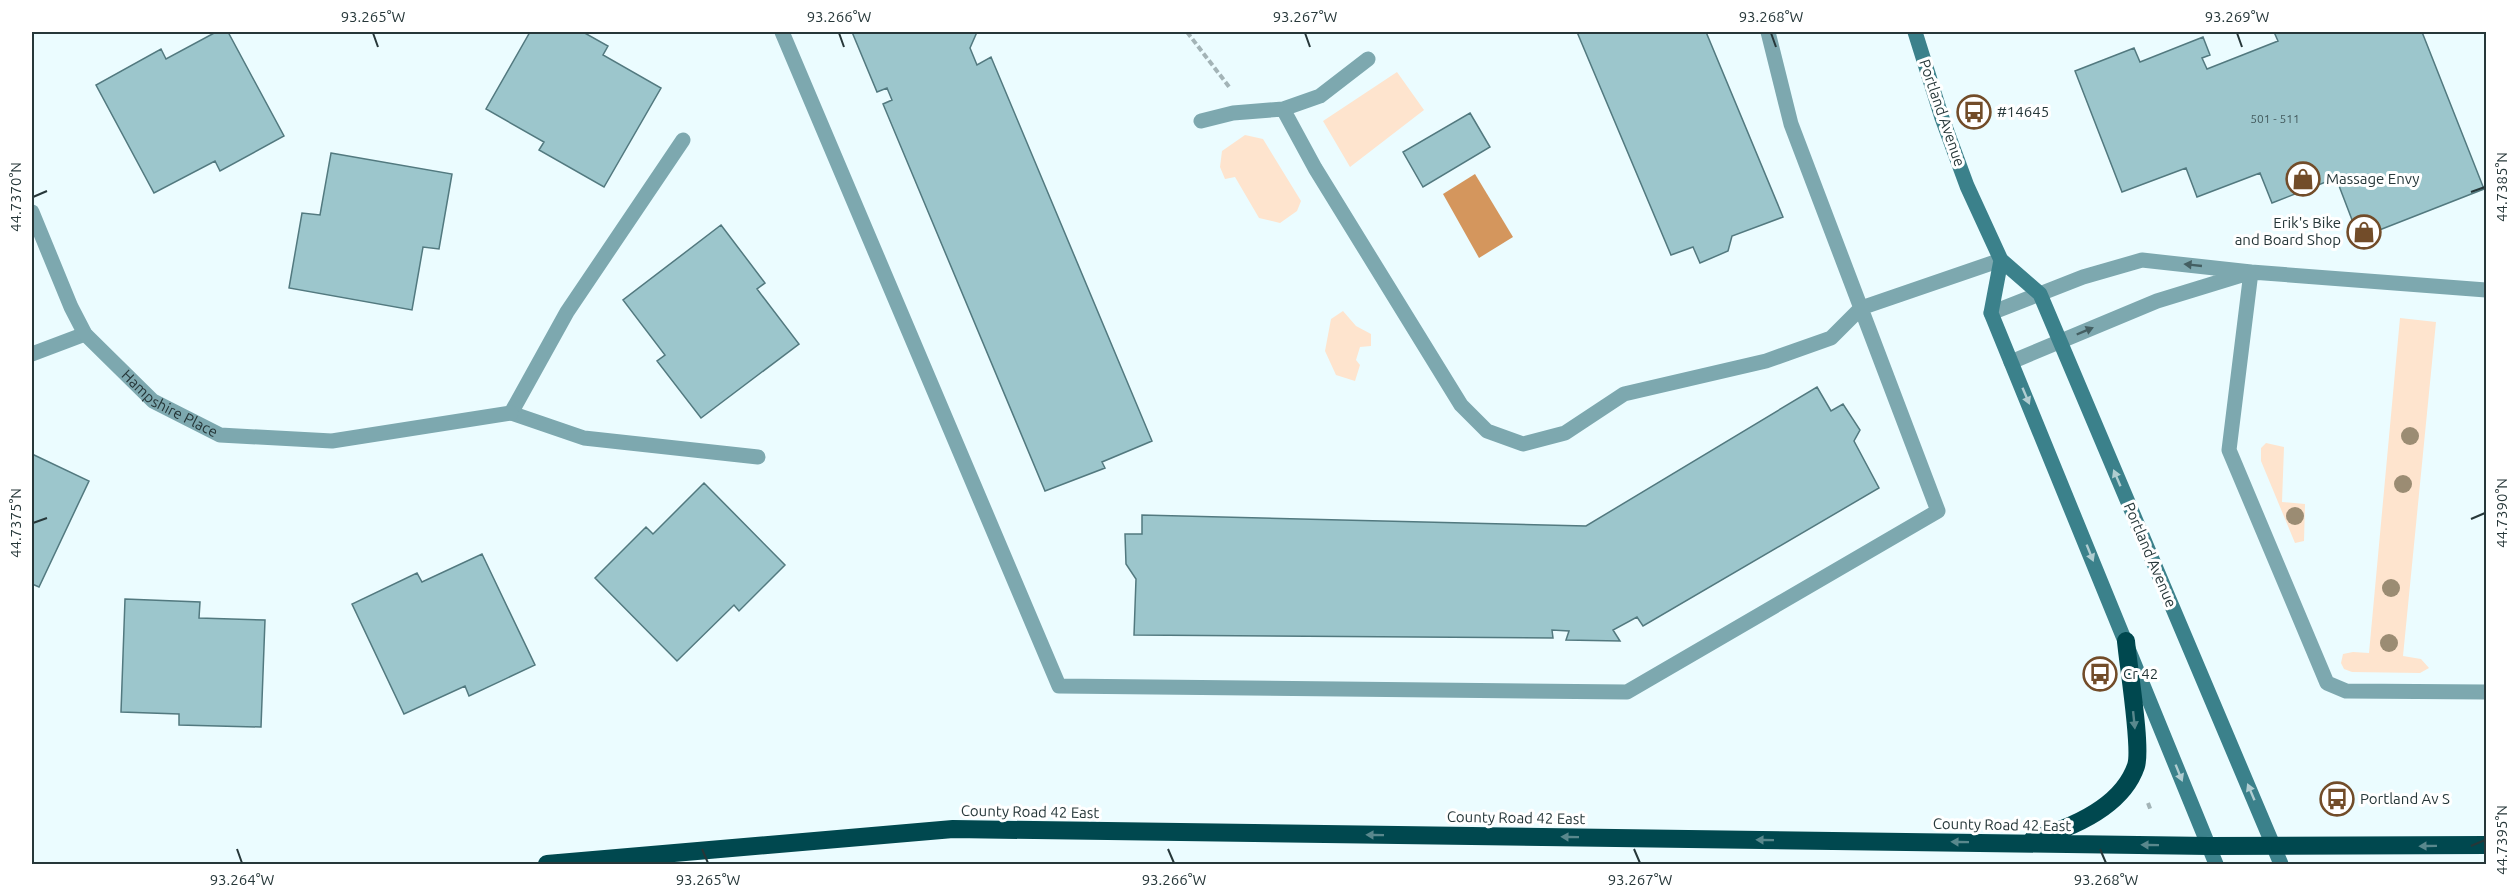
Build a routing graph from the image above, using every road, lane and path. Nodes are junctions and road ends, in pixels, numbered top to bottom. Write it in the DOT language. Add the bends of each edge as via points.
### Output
graph roads {
  1 [pos="782,32"];
  2 [pos="1187,32"];
  3 [pos="1768,32"];
  4 [pos="1915,32"];
  5 [pos="1368,59"];
  6 [pos="1283,109"];
  7 [pos="1249,111"];
  8 [pos="1201,121"];
  9 [pos="682,140"];
  10 [pos="32,212"];
  11 [pos="2001,260"];
  12 [pos="2251,272"];
  13 [pos="2487,290"];
  14 [pos="2040,294"];
  15 [pos="1861,308"];
  16 [pos="1991,313"];
  17 [pos="85,334"];
  18 [pos="2060,341"];
  19 [pos="32,354"];
  20 [pos="2011,362"];
  21 [pos="511,413"];
  22 [pos="758,457"];
  23 [pos="2126,641"];
  24 [pos="2487,692"];
  25 [pos="2019,843"];
  26 [pos="2487,845"];
  27 [pos="2209,846"];
  28 [pos="2274,846"];
  29 [pos="546,864"];
  30 [pos="2216,864"];
  31 [pos="2281,864"];
  1 -- 15 [label="street" via="1059,686 1627,692 1938,511"];
  2 -- 7 [label="path"];
  3 -- 15 [label="street" via="1791,124"];
  4 -- 11 [label="street, Portland Avenue" via="1967,186"];
  5 -- 6 [label="street" via="1320,96"];
  6 -- 7 [label="street"];
  6 -- 15 [label="street" via="1461,405 1487,431 1514,441 1523,444 1565,433 1624,394 1766,361 1831,338"];
  7 -- 8 [label="street"];
  9 -- 21 [label="street" via="567,312"];
  10 -- 17 [label="street, Hampshire Place"];
  11 -- 14 [label="street, Portland Avenue"];
  11 -- 15 [label="street"];
  11 -- 16 [label="street"];
  12 -- 13 [label="street"];
  12 -- 14 [label="street, one-way" via="2142,260"];
  18 -- 12 [label="street, one-way" via="2157,302"];
  12 -- 24 [label="street" via="2229,450 2327,683 2346,691"];
  14 -- 16 [label="street"];
  14 -- 18 [label="street, Portland Avenue"];
  16 -- 20 [label="street"];
  17 -- 19 [label="street"];
  17 -- 21 [label="street, Hampshire Place" via="153,401 220,435 332,441"];
  18 -- 20 [label="street"];
  28 -- 18 [label="street, Portland Avenue, one-way"];
  20 -- 23 [label="street, one-way"];
  21 -- 22 [label="street" via="584,438"];
  23 -- 25 [label="highway, one-way" via="2137,765 2124,787 2087,818"];
  23 -- 27 [label="street, one-way"];
  27 -- 25 [label="highway, County Road 42 East, one-way"];
  25 -- 29 [label="highway, County Road 42 East, one-way" via="953,829"];
  26 -- 28 [label="highway, County Road 42 East, one-way"];
  27 -- 28 [label="highway, County Road 42 East"];
  27 -- 30 [label="street"];
  28 -- 31 [label="street, Portland Avenue"];
}
